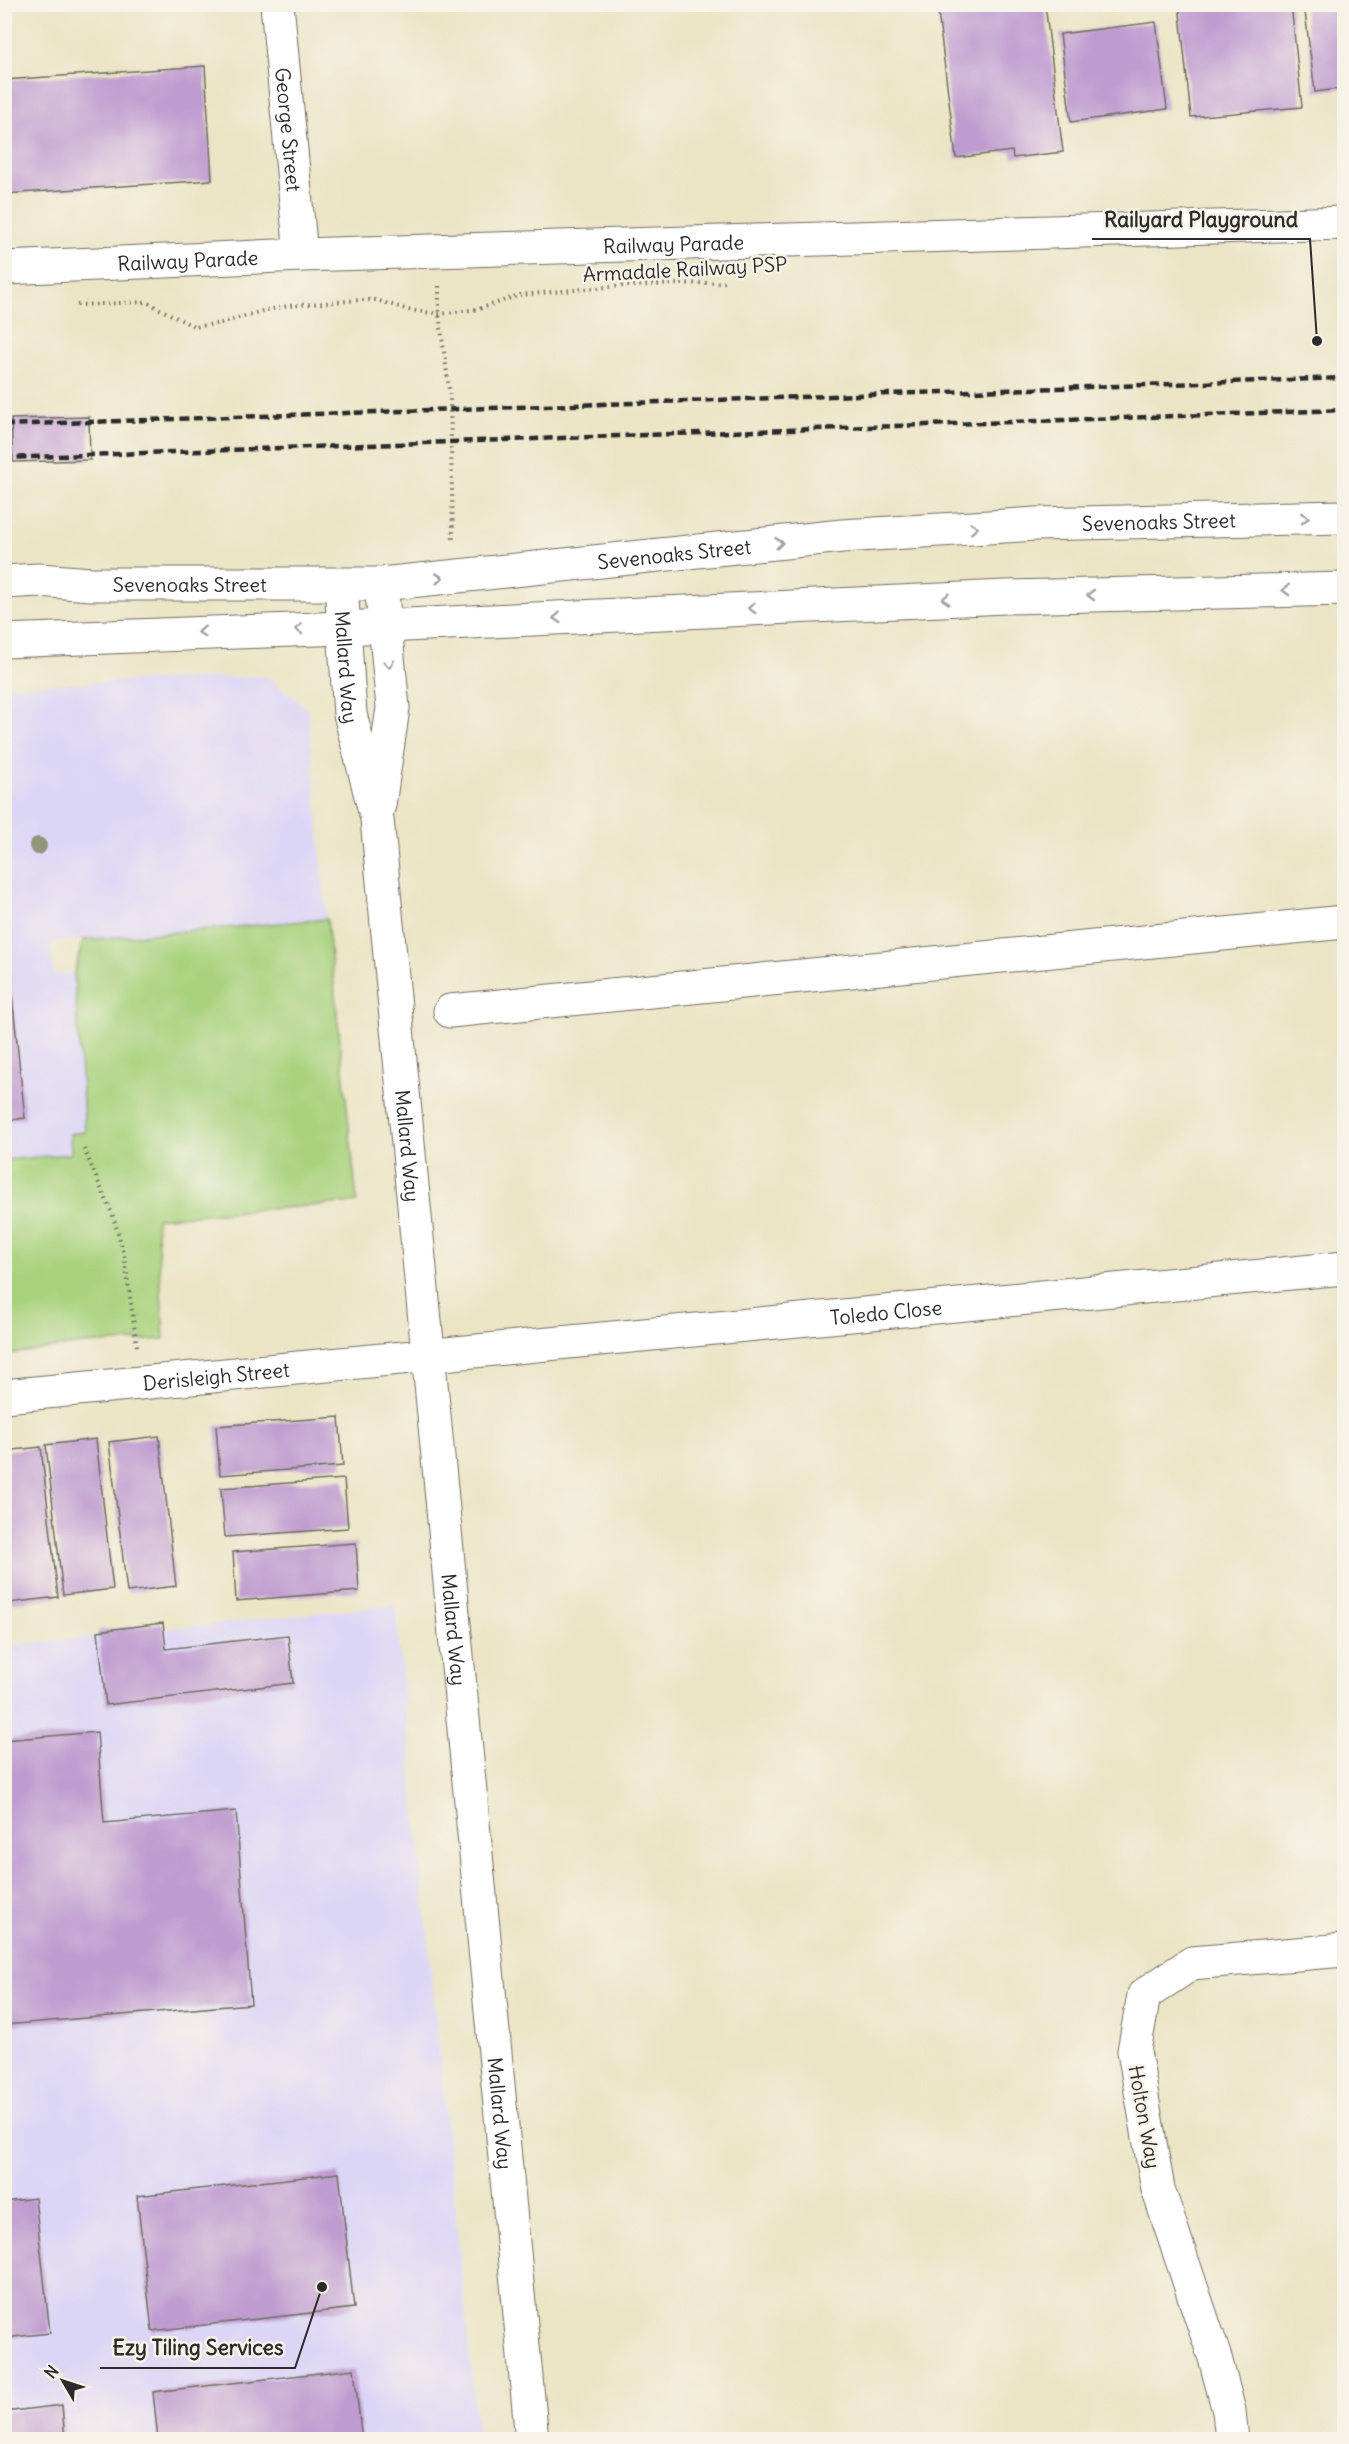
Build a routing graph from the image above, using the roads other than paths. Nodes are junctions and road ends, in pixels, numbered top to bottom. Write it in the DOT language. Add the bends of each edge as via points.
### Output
graph roads {
  1 [pos="277,4"];
  2 [pos="1344,223"];
  3 [pos="301,255"];
  4 [pos="4,268"];
  5 [pos="1344,517"];
  6 [pos="18,581"];
  7 [pos="381,584"];
  8 [pos="341,585"];
  9 [pos="1344,589"];
  10 [pos="4,600"];
  11 [pos="385,626"];
  12 [pos="343,628"];
  13 [pos="4,641"];
  14 [pos="377,819"];
  15 [pos="1344,922"];
  16 [pos="450,1011"];
  17 [pos="1344,1268"];
  18 [pos="428,1355"];
  19 [pos="4,1396"];
  20 [pos="1344,1950"];
  21 [pos="532,2439"];
  22 [pos="1232,2439"];
  1 -- 3 [label="street, George Street"];
  2 -- 3 [label="street, Railway Parade"];
  3 -- 4 [label="street, Railway Parade"];
  7 -- 5 [label="street, Sevenoaks Street, one-way" via="842,536 1036,524"];
  6 -- 8 [label="street, Sevenoaks Street"];
  6 -- 10 [label="street"];
  7 -- 8 [label="street, Sevenoaks Street"];
  7 -- 11 [label="street, Mallard Way"];
  8 -- 12 [label="street, Mallard Way"];
  9 -- 11 [label="street, one-way" via="993,597"];
  11 -- 12 [label="street"];
  11 -- 14 [label="street, Mallard Way, one-way" via="393,708"];
  12 -- 13 [label="street, one-way"];
  12 -- 14 [label="street, Mallard Way" via="350,714"];
  14 -- 18 [label="street, Mallard Way"];
  15 -- 16 [label="street"];
  17 -- 18 [label="street, Toledo Close"];
  18 -- 19 [label="street, Derisleigh Street"];
  18 -- 21 [label="street, Mallard Way"];
  20 -- 22 [label="street, Holton Way" via="1192,1963 1144,1995 1134,2051 1158,2189 1215,2358 1229,2410"];
}
